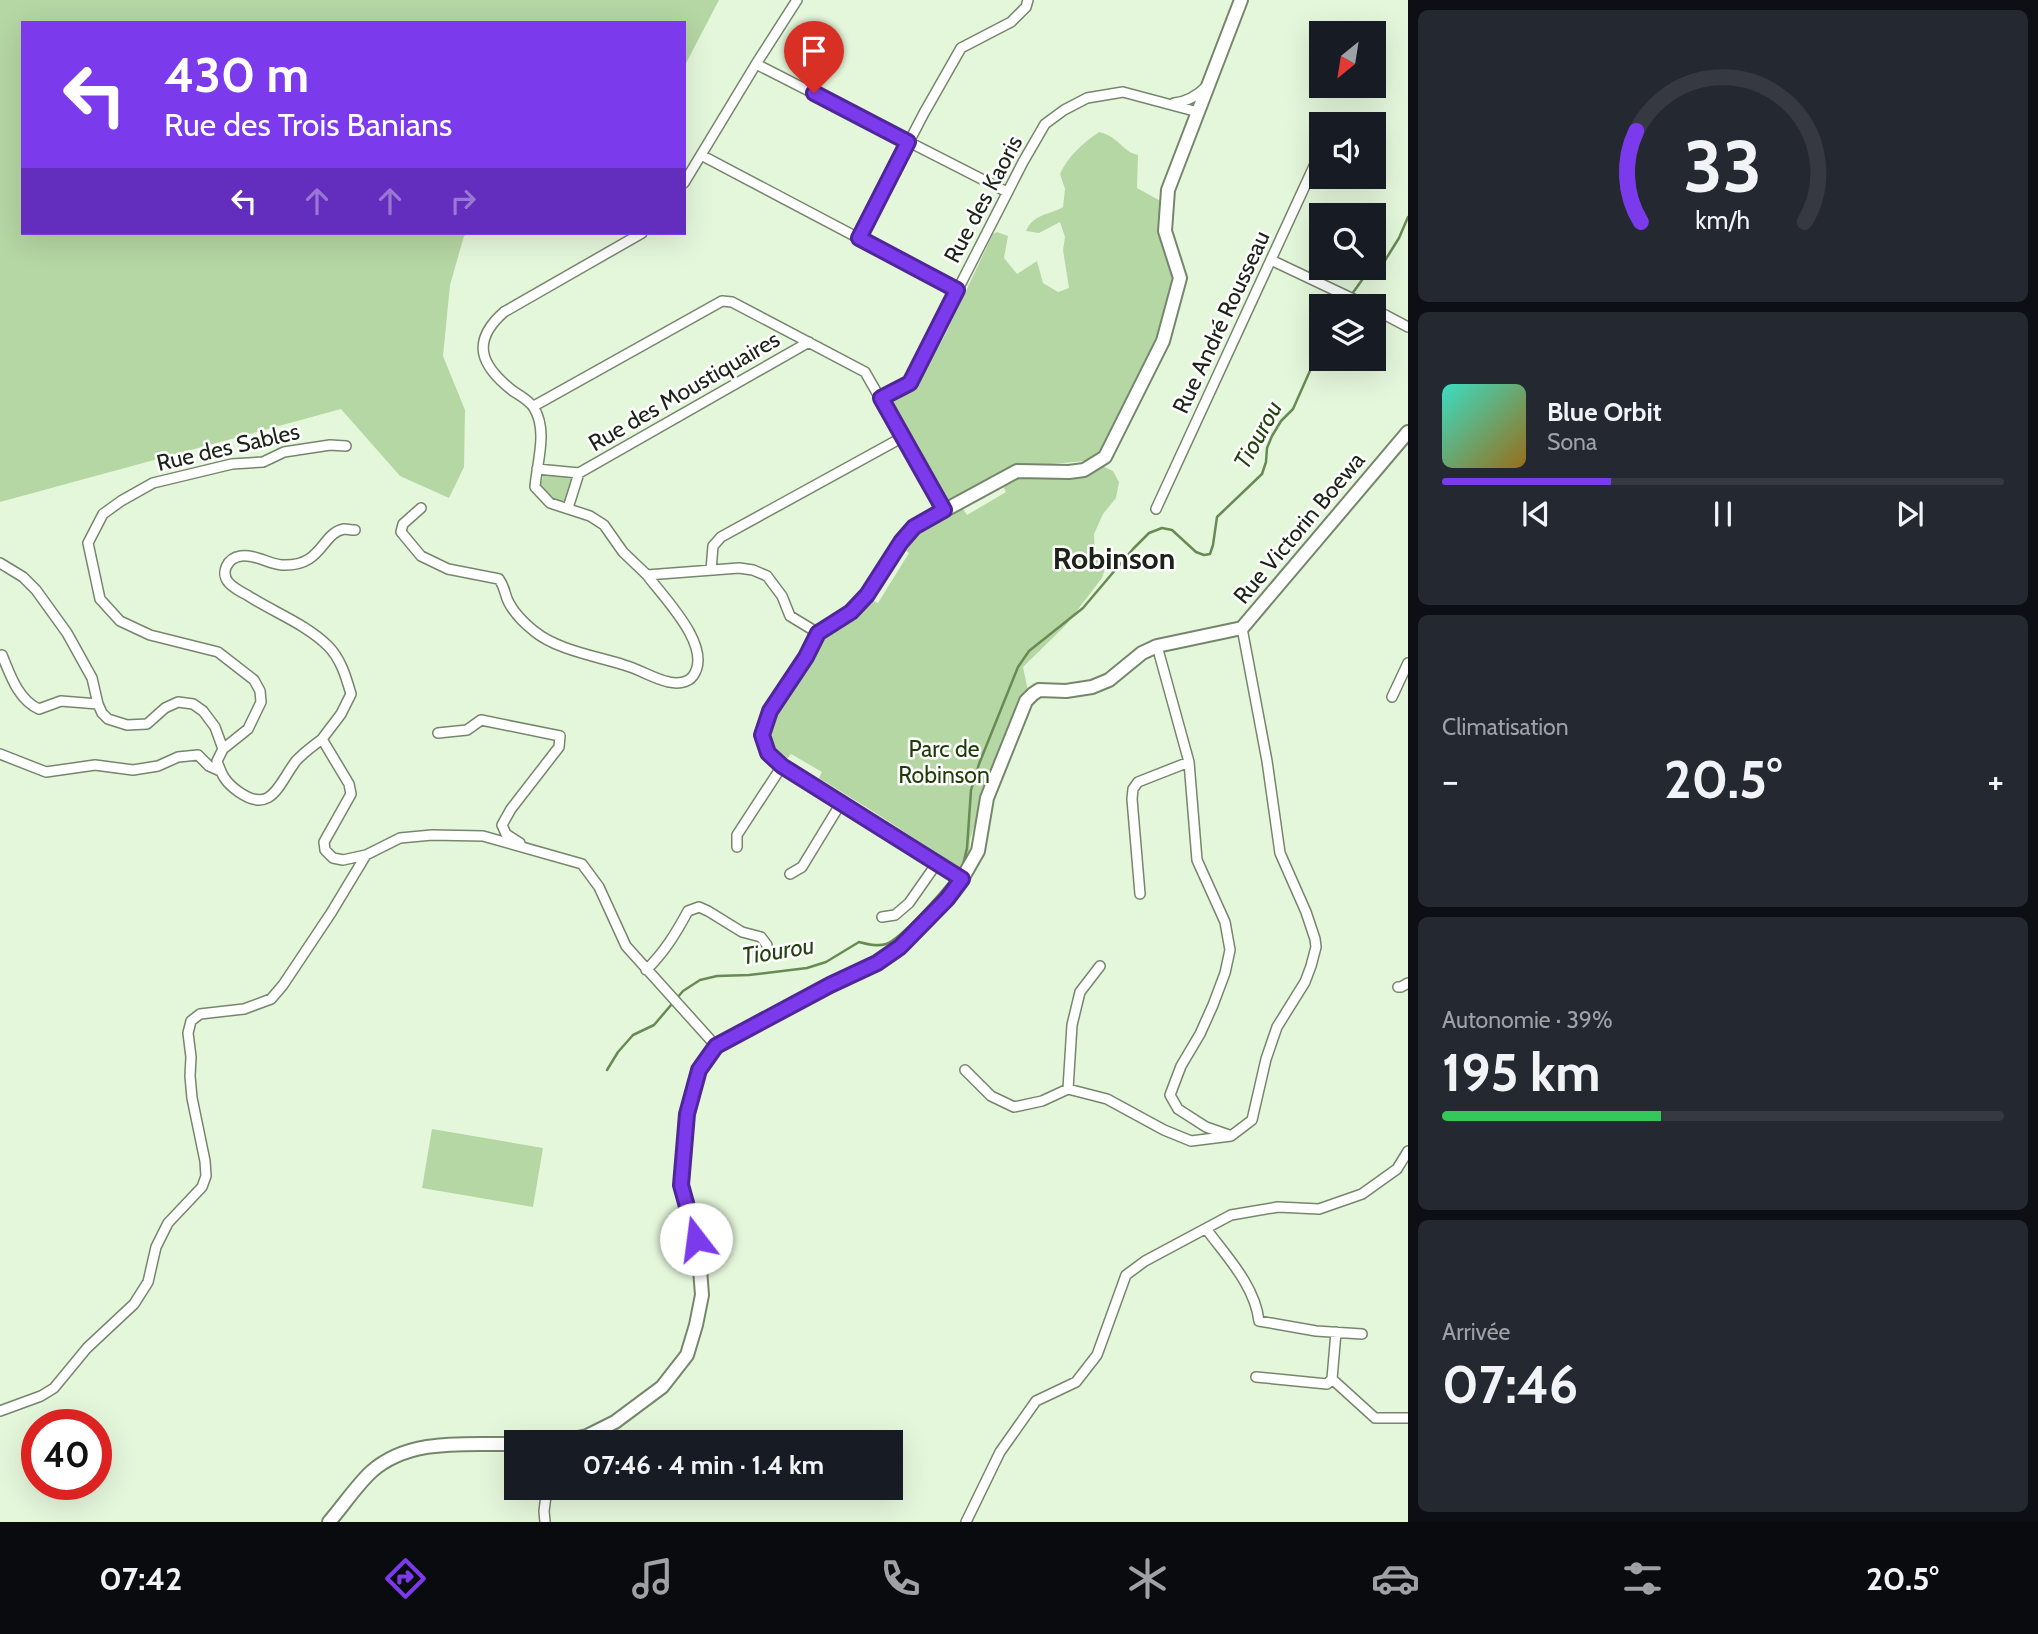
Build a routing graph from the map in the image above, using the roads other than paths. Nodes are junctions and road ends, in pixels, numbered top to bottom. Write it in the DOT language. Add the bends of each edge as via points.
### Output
graph roads {
  1 [pos="797,0"];
  2 [pos="1028,0"];
  3 [pos="1241,0"];
  4 [pos="756,64"];
  5 [pos="1208,85"];
  6 [pos="1169,104"];
  7 [pos="1198,112"];
  8 [pos="908,142"];
  9 [pos="701,156"];
  10 [pos="1309,177"];
  11 [pos="686,180"];
  12 [pos="1007,192"];
  13 [pos="639,235"];
  14 [pos="859,238"];
  15 [pos="1271,260"];
  16 [pos="957,290"];
  17 [pos="1344,294"];
  18 [pos="1386,315"];
  19 [pos="1408,327"];
  20 [pos="809,342"];
  21 [pos="881,398"];
  22 [pos="534,406"];
  23 [pos="1408,432"];
  24 [pos="903,438"];
  25 [pos="346,446"];
  26 [pos="537,468"];
  27 [pos="579,473"];
  28 [pos="421,508"];
  29 [pos="568,508"];
  30 [pos="1156,509"];
  31 [pos="944,510"];
  32 [pos="355,530"];
  33 [pos="0,563"];
  34 [pos="712,570"];
  35 [pos="647,575"];
  36 [pos="1242,628"];
  37 [pos="818,633"];
  38 [pos="1157,646"];
  39 [pos="2,655"];
  40 [pos="1408,663"];
  41 [pos="1392,697"];
  42 [pos="98,704"];
  43 [pos="438,733"];
  44 [pos="322,739"];
  45 [pos="223,749"];
  46 [pos="0,754"];
  47 [pos="1189,762"];
  48 [pos="782,766"];
  49 [pos="220,772"];
  50 [pos="841,803"];
  51 [pos="737,847"];
  52 [pos="527,849"];
  53 [pos="366,855"];
  54 [pos="937,863"];
  55 [pos="790,874"];
  56 [pos="957,876"];
  57 [pos="1140,894"];
  58 [pos="882,917"];
  59 [pos="767,946"];
  60 [pos="1100,966"];
  61 [pos="646,970"];
  62 [pos="1408,983"];
  63 [pos="1398,987"];
  64 [pos="716,1046"];
  65 [pos="965,1070"];
  66 [pos="1069,1089"];
  67 [pos="1231,1136"];
  68 [pos="1408,1151"];
  69 [pos="1207,1230"];
  70 [pos="1336,1332"];
  71 [pos="1362,1334"];
  72 [pos="1256,1377"];
  73 [pos="1332,1379"];
  74 [pos="0,1411"];
  75 [pos="1408,1418"];
  76 [pos="599,1430"];
  77 [pos="504,1444"];
  78 [pos="545,1500"];
  79 [pos="330,1522"];
  80 [pos="545,1522"];
  81 [pos="966,1522"];
  1 -- 4 [label="street"];
  2 -- 8 [label="street" via="1011,22 961,48"];
  3 -- 5 [label="street"];
  4 -- 8 [label="street"];
  4 -- 9 [label="street"];
  5 -- 6 [label="street" via="1183,102"];
  5 -- 7 [label="street"];
  6 -- 7 [label="street, Rue des Kaoris"];
  6 -- 12 [label="street, Rue des Kaoris" via="1123,92 1087,98 1064,110 1045,124"];
  7 -- 31 [label="street" via="1168,190 1165,231 1180,278 1163,341 1105,457 1084,470 1017,471"];
  8 -- 12 [label="street"];
  8 -- 14 [label="street"];
  9 -- 11 [label="street"];
  9 -- 14 [label="street"];
  10 -- 15 [label="street, Rue André Rousseau"];
  12 -- 16 [label="street, Rue des Kaoris"];
  13 -- 22 [label="street" via="490,324 483,345 485,361 497,378"];
  14 -- 16 [label="street"];
  15 -- 17 [label="street"];
  15 -- 30 [label="street, Rue André Rousseau"];
  16 -- 21 [label="street, Rue des Kaoris" via="910,383"];
  18 -- 19 [label="street"];
  20 -- 21 [label="street" via="865,372"];
  20 -- 22 [label="street" via="722,301"];
  20 -- 27 [label="street, Rue des Moustiquaires"];
  21 -- 24 [label="street"];
  22 -- 26 [label="street" via="542,432"];
  23 -- 36 [label="street, Rue Victorin Boewa"];
  24 -- 31 [label="street"];
  24 -- 34 [label="street" via="721,537 713,546"];
  25 -- 45 [label="street, Rue des Sables" via="284,452 263,462 232,464 153,484 103,514 88,543 100,599 120,621 150,635 218,652 254,680 261,702 248,729"];
  26 -- 27 [label="street, Rue des Moustiquaires"];
  26 -- 29 [label="street" via="535,487 544,499"];
  27 -- 29 [label="street, Rue des Moustiquaires"];
  28 -- 35 [label="street" via="403,524 401,532 421,556 448,569 499,579 510,605 536,633 553,643 683,683 693,677 699,651"];
  29 -- 35 [label="street" via="604,525"];
  31 -- 37 [label="street" via="914,527 867,595 851,612"];
  32 -- 44 [label="street" via="344,529 316,556 299,564 241,556 225,566 228,583 329,647 343,667 351,694"];
  33 -- 42 [label="street" via="36,590 68,633 92,677"];
  34 -- 35 [label="street"];
  34 -- 37 [label="street" via="738,568 767,576 790,616"];
  36 -- 38 [label="street, Rue Victorin Boewa"];
  36 -- 67 [label="street" via="1280,853 1316,947 1305,982 1277,1027 1252,1120"];
  37 -- 48 [label="street" via="770,711 762,735 768,753"];
  38 -- 47 [label="street"];
  38 -- 56 [label="street, Rue Victorin Boewa" via="1092,687 1032,694 987,798 978,850"];
  39 -- 42 [label="street" via="19,690 33,706 39,709 61,701"];
  40 -- 41 [label="street"];
  42 -- 45 [label="street" via="108,719 138,726 178,702 193,704 215,727"];
  43 -- 52 [label="street" via="467,730 481,720 560,736 559,747 502,825 506,834"];
  44 -- 49 [label="street" via="296,762 271,796 261,801 249,799 226,783"];
  44 -- 53 [label="street" via="351,794 324,842 325,850 343,860"];
  45 -- 49 [label="street" via="217,761"];
  46 -- 49 [label="street" via="46,772 95,765 133,770 198,755"];
  47 -- 57 [label="street" via="1138,782 1133,789"];
  47 -- 67 [label="street" via="1197,860 1225,922 1230,950 1213,1005 1170,1095 1178,1109"];
  48 -- 50 [label="street"];
  48 -- 51 [label="street" via="737,835"];
  50 -- 54 [label="street"];
  50 -- 55 [label="street" via="802,867"];
  52 -- 53 [label="street" via="483,836 432,835 400,838"];
  52 -- 61 [label="street" via="582,864 599,887 626,946"];
  53 -- 74 [label="street" via="271,999 244,1009 200,1014 191,1021 192,1098 206,1176 202,1187 168,1223 156,1247 148,1282 134,1304 87,1348 54,1388"];
  54 -- 56 [label="street"];
  54 -- 58 [label="street" via="909,903 895,915"];
  56 -- 64 [label="street, Rue Victorin Boewa" via="947,899 900,947"];
  59 -- 61 [label="street" via="761,937 699,907 688,911 669,944"];
  60 -- 66 [label="street" via="1080,992 1072,1026"];
  61 -- 64 [label="street"];
  62 -- 63 [label="street"];
  64 -- 76 [label="street, Rue Victorin Boewa" via="699,1070 687,1114 681,1185 698,1243 702,1295 687,1355 662,1387"];
  65 -- 66 [label="street" via="991,1096 1014,1107"];
  66 -- 67 [label="street" via="1107,1099 1191,1142"];
  68 -- 69 [label="street" via="1396,1168 1362,1194 1319,1209 1278,1207 1231,1215"];
  69 -- 70 [label="street" via="1242,1278 1259,1321"];
  69 -- 81 [label="street" via="1126,1275 1097,1355 1076,1382 1036,1401 1000,1452"];
  70 -- 71 [label="street"];
  70 -- 73 [label="street"];
  72 -- 73 [label="street" via="1327,1384"];
  73 -- 75 [label="street" via="1375,1418"];
  77 -- 79 [label="street" via="442,1443 398,1455 372,1471"];
  78 -- 80 [label="street"];
}
